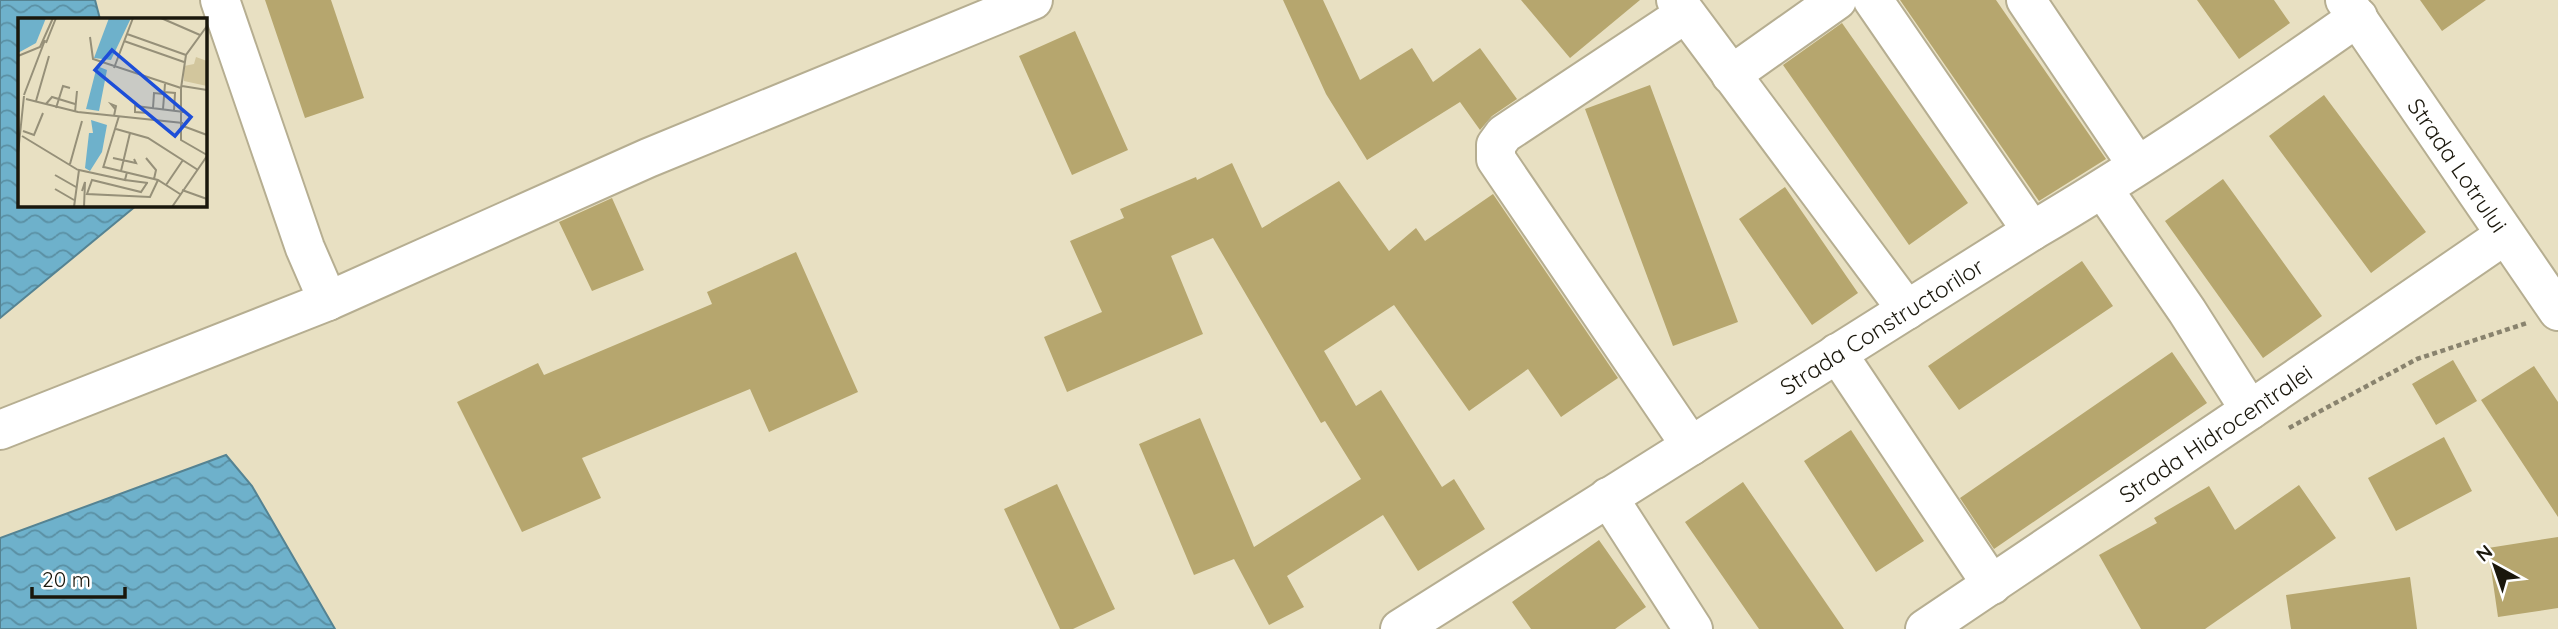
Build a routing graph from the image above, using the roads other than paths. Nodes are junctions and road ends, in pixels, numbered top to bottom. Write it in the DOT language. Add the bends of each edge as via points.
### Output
graph roads {
  1 [pos="220,0"];
  2 [pos="1033,0"];
  3 [pos="1837,0"];
  4 [pos="1873,0"];
  5 [pos="2026,0"];
  6 [pos="1681,7"];
  7 [pos="2351,9"];
  8 [pos="1731,75"];
  9 [pos="2137,165"];
  10 [pos="2103,189"];
  11 [pos="2032,231"];
  12 [pos="2505,235"];
  13 [pos="328,301"];
  14 [pos="1907,310"];
  15 [pos="2551,311"];
  16 [pos="1838,353"];
  17 [pos="2264,422"];
  18 [pos="0,430"];
  19 [pos="1691,446"];
  20 [pos="1608,497"];
  21 [pos="1992,585"];
  22 [pos="1688,627"];
  23 [pos="1400,629"];
  24 [pos="1925,629"];
  1 -- 13 [label="street" via="305,248"];
  2 -- 13 [label="street" via="648,158"];
  3 -- 8 [label="street"];
  4 -- 11 [label="street"];
  5 -- 9 [label="street"];
  6 -- 8 [label="street"];
  6 -- 19 [label="street" via="1504,134 1496,145 1496,159"];
  7 -- 9 [label="street, Strada Constructorilor" via="2221,112"];
  7 -- 12 [label="street, Strada Lotrului"];
  8 -- 14 [label="street"];
  9 -- 10 [label="street, Strada Constructorilor"];
  10 -- 11 [label="street, Strada Constructorilor"];
  10 -- 17 [label="street"];
  11 -- 14 [label="street, Strada Constructorilor"];
  12 -- 15 [label="street, Strada Lotrului"];
  12 -- 17 [label="street, Strada Hidrocentralei"];
  13 -- 18 [label="street"];
  14 -- 16 [label="street, Strada Constructorilor"];
  16 -- 19 [label="street, Strada Constructorilor"];
  16 -- 21 [label="street"];
  17 -- 21 [label="street, Strada Hidrocentralei"];
  19 -- 20 [label="street, Strada Constructorilor"];
  20 -- 22 [label="street"];
  20 -- 23 [label="street, Strada Constructorilor"];
  21 -- 24 [label="street, Strada Hidrocentralei"];
}
